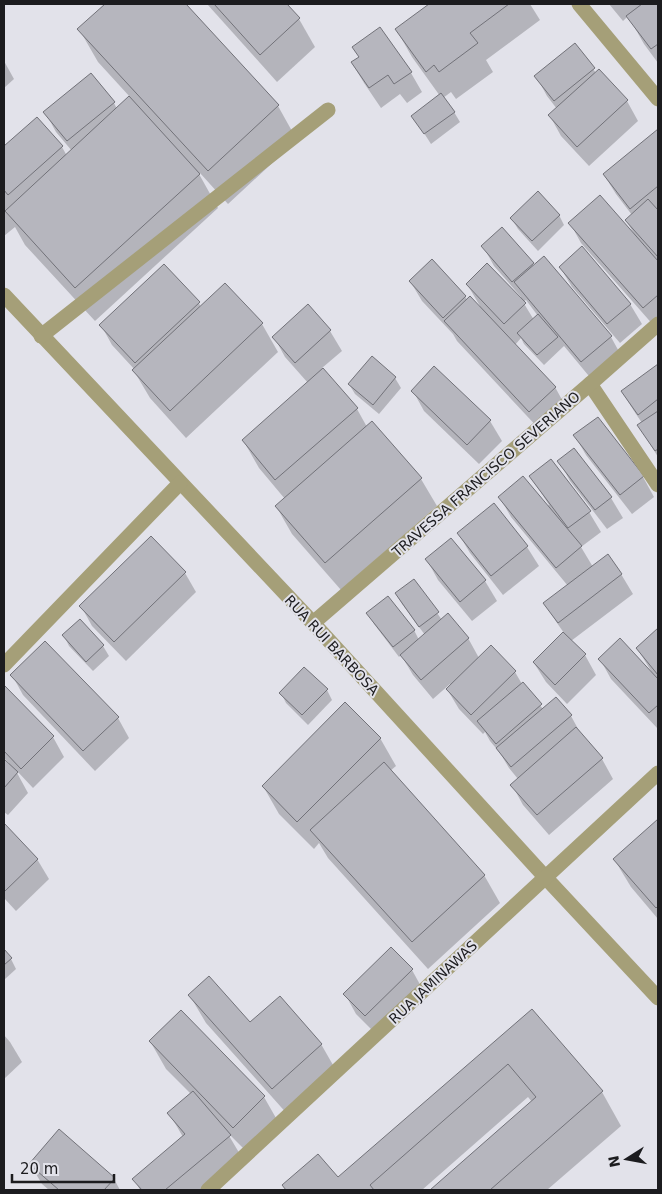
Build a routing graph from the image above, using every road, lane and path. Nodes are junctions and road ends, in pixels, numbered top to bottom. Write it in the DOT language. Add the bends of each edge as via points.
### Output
graph roads {
  1 [pos="579,4"];
  2 [pos="658,99"];
  3 [pos="328,110"];
  4 [pos="4,295"];
  5 [pos="658,324"];
  6 [pos="41,336"];
  7 [pos="590,384"];
  8 [pos="180,483"];
  9 [pos="658,485"];
  10 [pos="313,624"];
  11 [pos="4,665"];
  12 [pos="658,773"];
  13 [pos="546,878"];
  14 [pos="658,998"];
  15 [pos="208,1190"];
  1 -- 2 [label="street"];
  3 -- 6 [label="street"];
  4 -- 6 [label="street, RUA RUI BARBOSA"];
  5 -- 7 [label="street, TRAVESSA FRANCISCO SEVERIANO"];
  6 -- 8 [label="street, RUA RUI BARBOSA"];
  7 -- 9 [label="street"];
  7 -- 10 [label="street, TRAVESSA FRANCISCO SEVERIANO"];
  8 -- 10 [label="street, RUA RUI BARBOSA"];
  8 -- 11 [label="street"];
  10 -- 13 [label="street, RUA RUI BARBOSA"];
  12 -- 13 [label="street, RUA JAMINAWAS"];
  13 -- 14 [label="street, RUA RUI BARBOSA"];
  13 -- 15 [label="street, RUA JAMINAWAS"];
}
